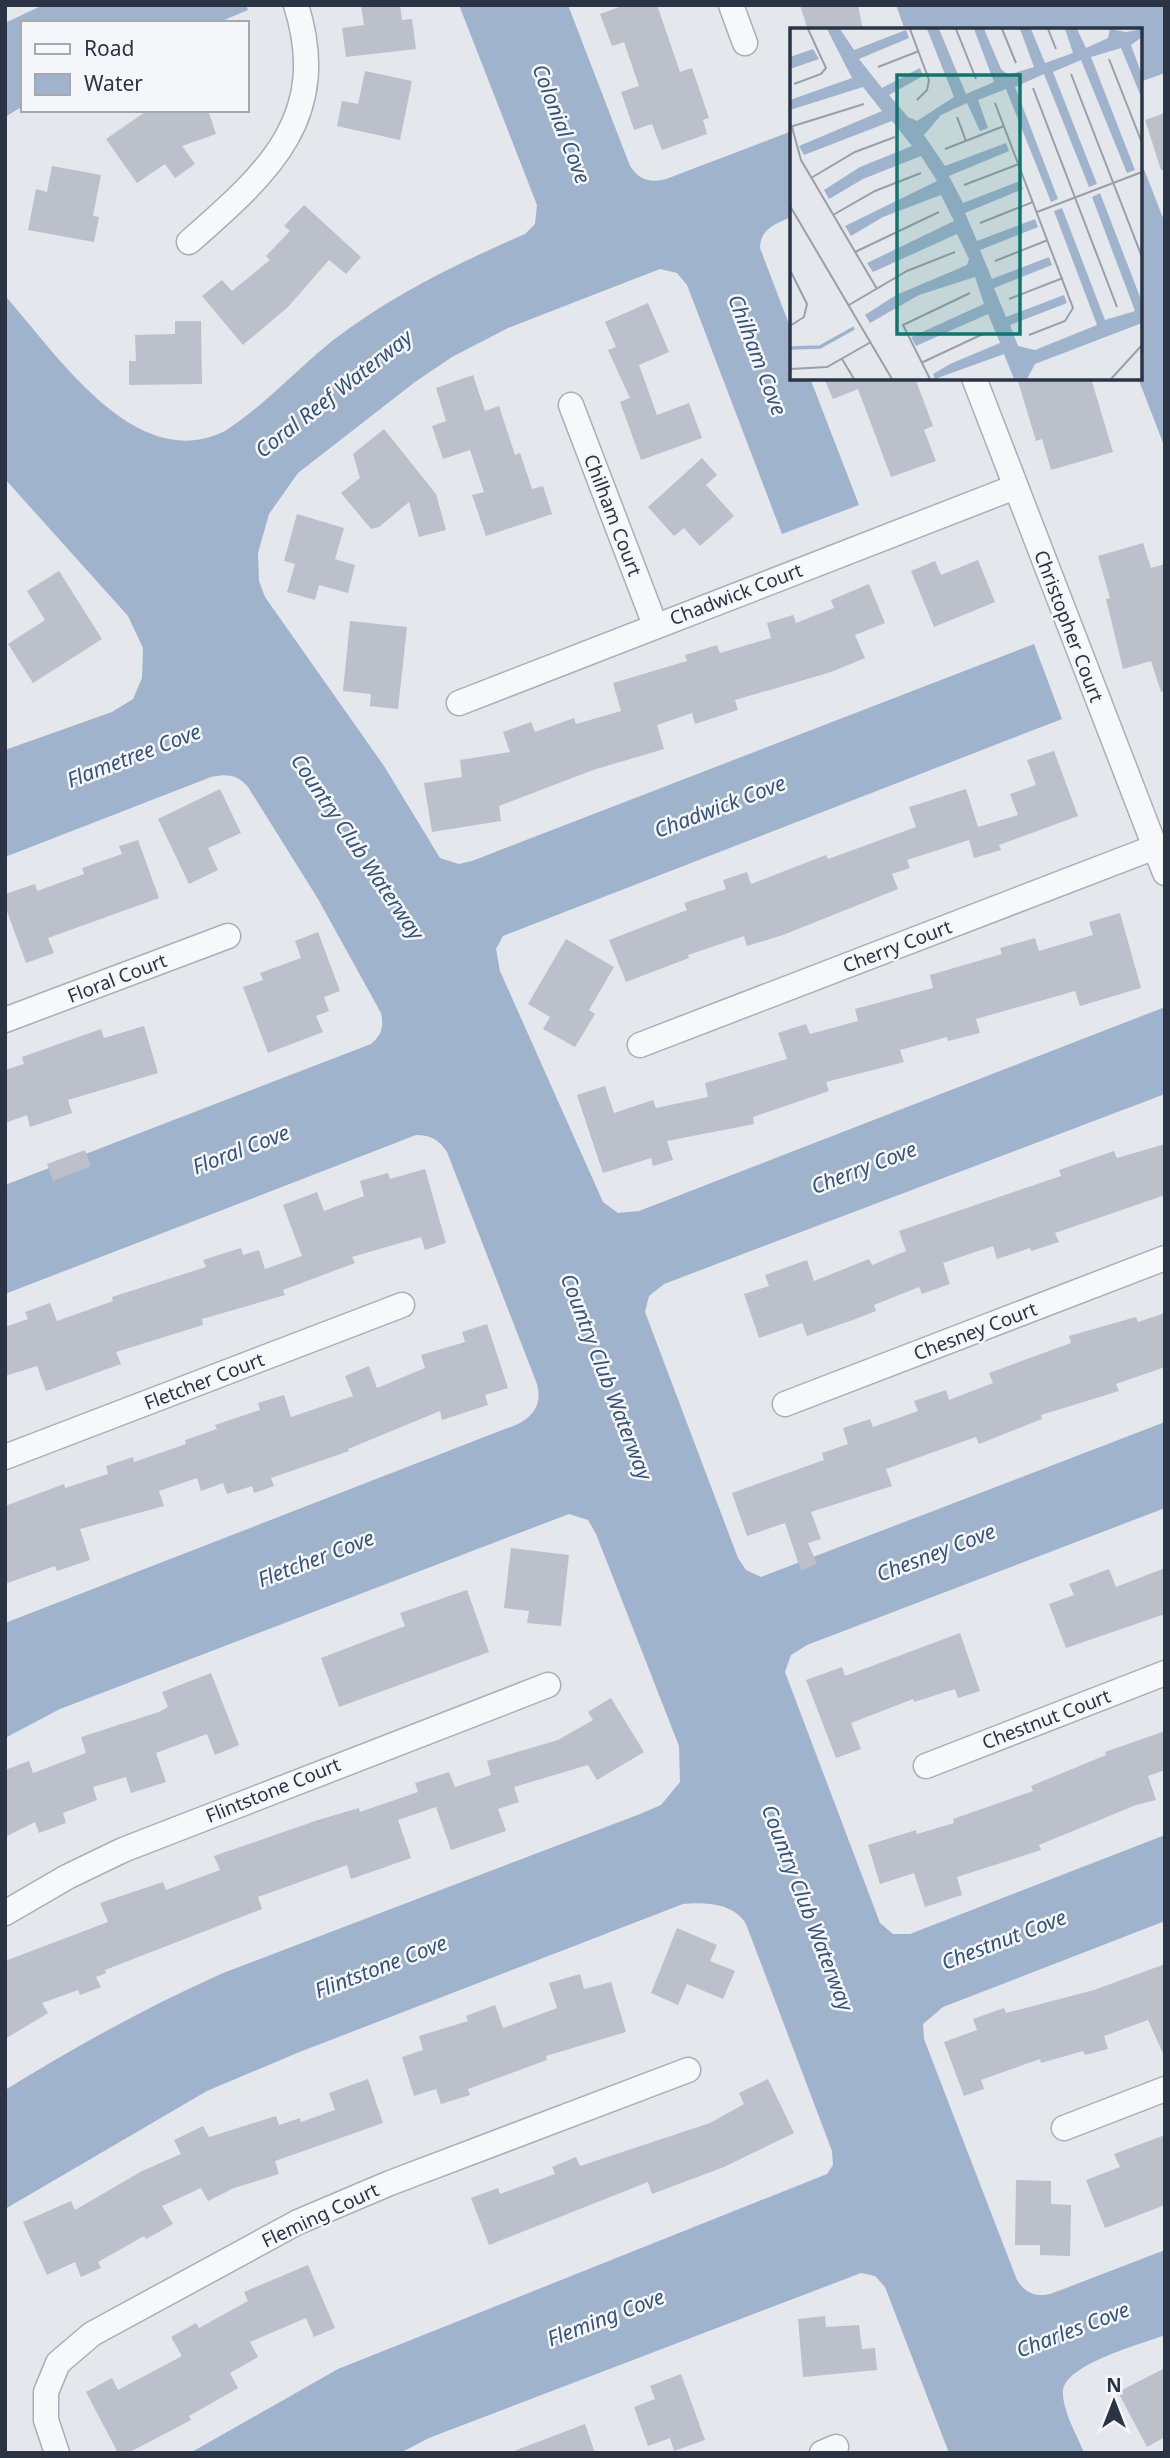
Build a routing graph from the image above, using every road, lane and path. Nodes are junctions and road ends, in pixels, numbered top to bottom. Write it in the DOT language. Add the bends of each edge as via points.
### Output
graph roads {
  1 [pos="296,5"];
  2 [pos="731,5"];
  3 [pos="745,43"];
  4 [pos="190,242"];
  5 [pos="975,380"];
  6 [pos="571,405"];
  7 [pos="1015,487"];
  8 [pos="655,625"];
  9 [pos="459,704"];
  10 [pos="1155,847"];
  11 [pos="1165,873"];
  12 [pos="228,936"];
  13 [pos="5,1020"];
  14 [pos="639,1045"];
  15 [pos="1165,1258"];
  16 [pos="402,1305"];
  17 [pos="785,1404"];
  18 [pos="5,1457"];
  19 [pos="1165,1673"];
  20 [pos="548,1685"];
  21 [pos="926,1766"];
  22 [pos="5,1913"];
  23 [pos="688,2070"];
  24 [pos="1165,2089"];
  25 [pos="1064,2128"];
  26 [pos="57,2453"];
  1 -- 4 [label="street" via="306,61 292,129 262,176"];
  2 -- 3 [label="street"];
  5 -- 7 [label="street, Christopher Court"];
  6 -- 8 [label="street, Chilham Court"];
  7 -- 8 [label="street, Chadwick Court"];
  7 -- 10 [label="street, Christopher Court"];
  8 -- 9 [label="street, Chadwick Court"];
  10 -- 11 [label="street, Christopher Court"];
  10 -- 14 [label="street, Cherry Court"];
  12 -- 13 [label="street, Floral Court"];
  15 -- 17 [label="street, Chesney Court"];
  16 -- 18 [label="street, Fletcher Court"];
  19 -- 21 [label="street, Chestnut Court"];
  20 -- 22 [label="street, Flintstone Court" via="123,1850"];
  23 -- 26 [label="street, Fleming Court" via="298,2222 92,2334 58,2363 46,2392 46,2420"];
  24 -- 25 [label="street"];
}
